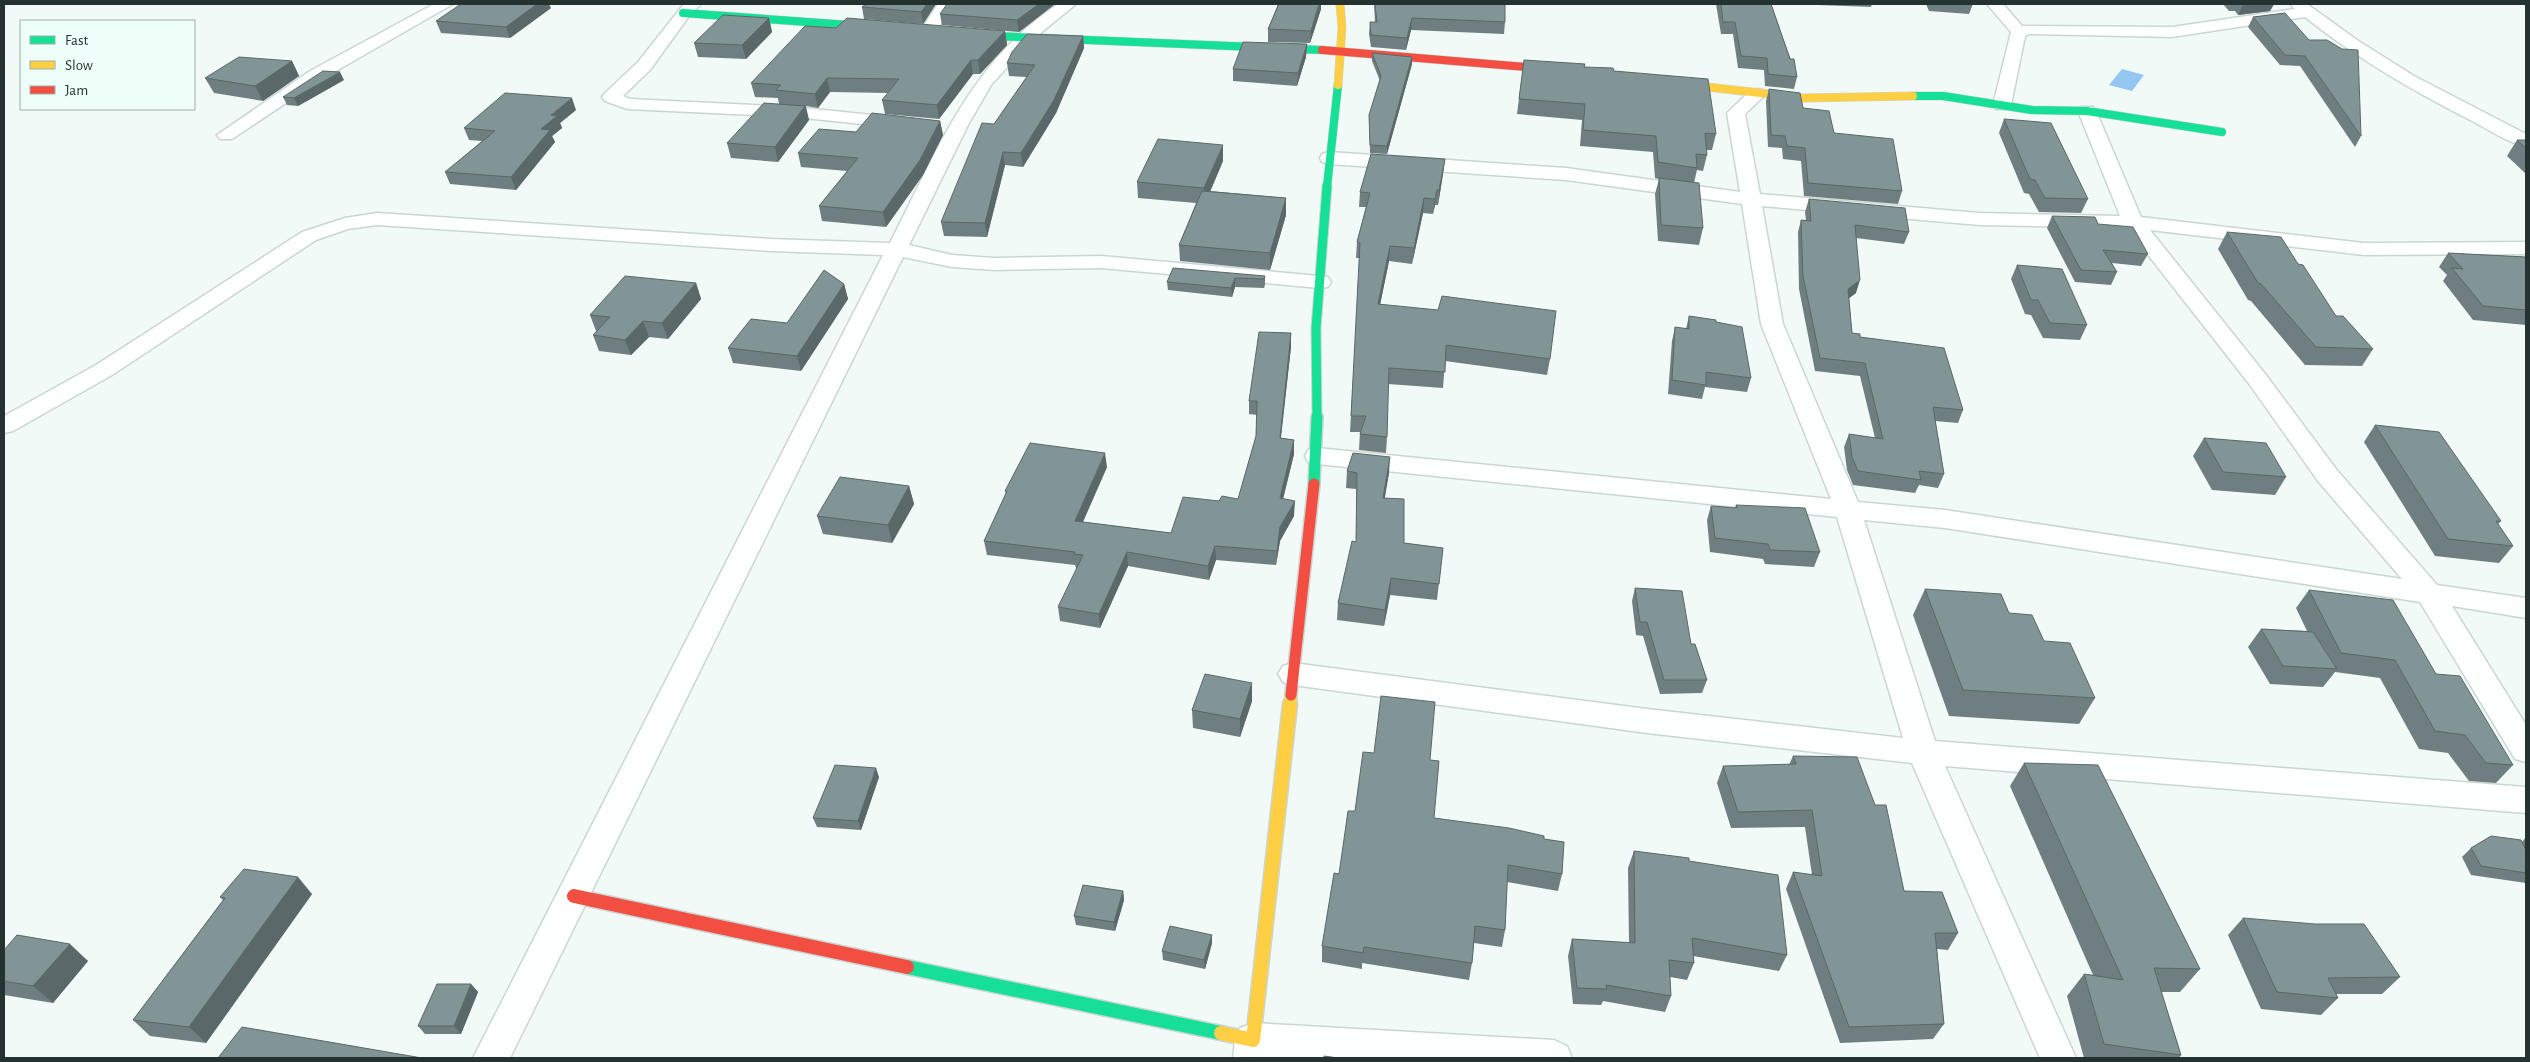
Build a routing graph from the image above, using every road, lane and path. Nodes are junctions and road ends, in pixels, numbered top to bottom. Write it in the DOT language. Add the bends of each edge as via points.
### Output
graph roads {
  1 [pos="445,4"];
  2 [pos="946,4"];
  3 [pos="1068,4"];
  4 [pos="1340,4"];
  5 [pos="1995,4"];
  6 [pos="2303,8"];
  7 [pos="688,9"];
  8 [pos="888,28"];
  9 [pos="927,31"];
  10 [pos="2019,32"];
  11 [pos="956,34"];
  12 [pos="1023,39"];
  13 [pos="1339,51"];
  14 [pos="1571,71"];
  15 [pos="1659,82"];
  16 [pos="1757,94"];
  17 [pos="2002,106"];
  18 [pos="2087,110"];
  19 [pos="921,125"];
  20 [pos="2222,132"];
  21 [pos="226,135"];
  22 [pos="2526,140"];
  23 [pos="1329,158"];
  24 [pos="1749,199"];
  25 [pos="2133,222"];
  26 [pos="2526,248"];
  27 [pos="898,249"];
  28 [pos="1320,282"];
  29 [pos="4,426"];
  30 [pos="1317,456"];
  31 [pos="1848,509"];
  32 [pos="2429,593"];
  33 [pos="2526,608"];
  34 [pos="1293,674"];
  35 [pos="2526,750"];
  36 [pos="1924,752"];
  37 [pos="2526,800"];
  38 [pos="574,896"];
  39 [pos="1252,1049"];
  40 [pos="491,1058"];
  41 [pos="1554,1058"];
  42 [pos="2058,1058"];
  1 -- 21 [label="street" via="316,75"];
  2 -- 9 [label="street"];
  3 -- 12 [label="street"];
  4 -- 13 [label="street"];
  5 -- 10 [label="street"];
  6 -- 10 [label="street" via="2172,32 2029,29"];
  6 -- 22 [label="street" via="2366,56 2467,112"];
  7 -- 8 [label="street"];
  7 -- 19 [label="street" via="644,66 611,97 627,104 795,112"];
  10 -- 17 [label="street"];
  11 -- 12 [label="street"];
  12 -- 13 [label="street"];
  12 -- 27 [label="street" via="988,76 950,125"];
  13 -- 14 [label="street"];
  13 -- 23 [label="street"];
  15 -- 16 [label="street"];
  16 -- 17 [label="street" via="1829,99 1880,94 1943,96"];
  16 -- 24 [label="street" via="1736,113"];
  17 -- 18 [label="street" via="2032,110"];
  18 -- 20 [label="street"];
  18 -- 25 [label="street"];
  23 -- 24 [label="street" via="1566,174"];
  23 -- 28 [label="street"];
  24 -- 25 [label="street" via="1980,219"];
  24 -- 31 [label="street" via="1772,324"];
  25 -- 26 [label="street" via="2364,249"];
  25 -- 32 [label="street" via="2258,380 2327,475"];
  27 -- 28 [label="street" via="952,261 994,264 1101,262"];
  27 -- 29 [label="street" via="771,245 377,220 345,224 309,236 285,250 104,370"];
  27 -- 38 [label="street"];
  28 -- 30 [label="street" via="1316,329"];
  30 -- 31 [label="street"];
  30 -- 34 [label="street"];
  31 -- 32 [label="street" via="1946,519"];
  31 -- 36 [label="street"];
  32 -- 33 [label="street"];
  32 -- 35 [label="street"];
  34 -- 36 [label="street" via="1647,721"];
  34 -- 39 [label="street"];
  36 -- 37 [label="street"];
  36 -- 42 [label="street"];
  38 -- 39 [label="street"];
  38 -- 40 [label="street"];
  39 -- 41 [label="street"];
}
